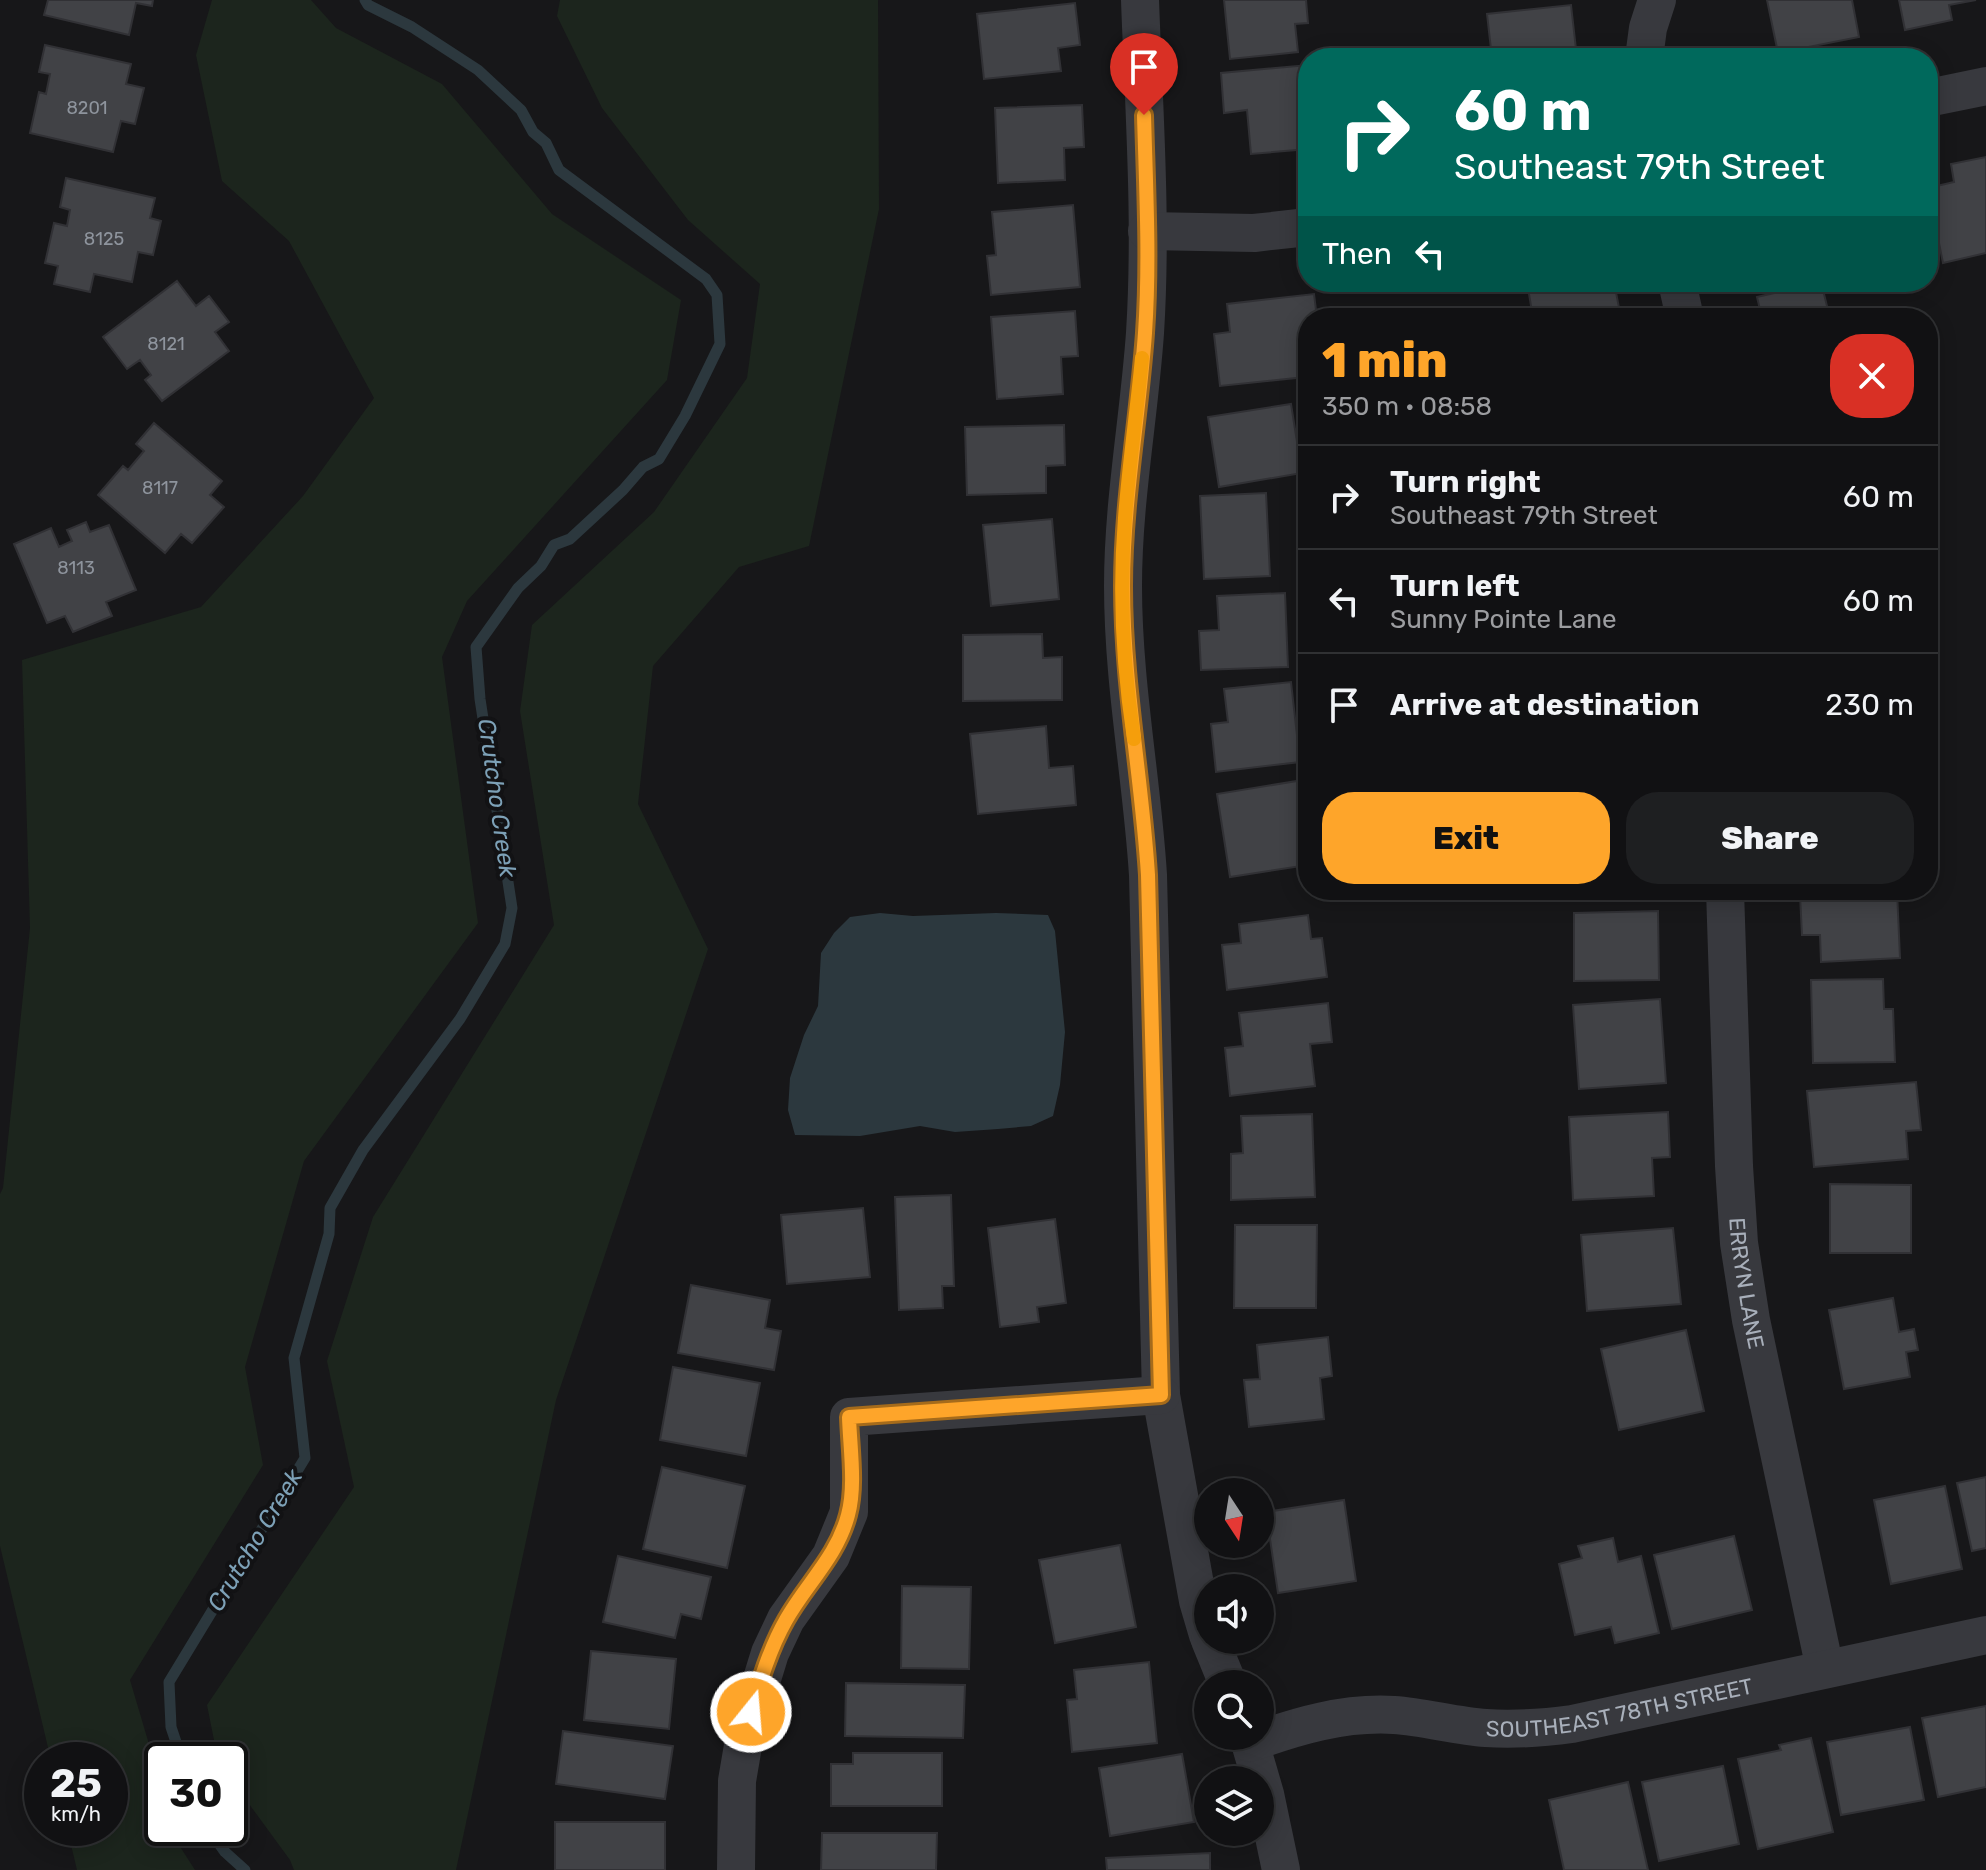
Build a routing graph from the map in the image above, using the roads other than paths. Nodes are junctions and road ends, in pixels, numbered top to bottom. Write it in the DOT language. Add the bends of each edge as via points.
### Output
graph roads {
  1 [pos="1140,0"];
  2 [pos="1657,0"];
  3 [pos="1645,48"];
  4 [pos="1986,86"];
  5 [pos="1938,96"];
  6 [pos="1298,228"];
  7 [pos="1147,231"];
  8 [pos="1725,900"];
  9 [pos="1161,1395"];
  10 [pos="1194,1583"];
  11 [pos="1986,1635"];
  12 [pos="1825,1669"];
  13 [pos="1274,1733"];
  14 [pos="1252,1750"];
  15 [pos="736,1870"];
  16 [pos="1281,1870"];
  1 -- 7 [label="street"];
  2 -- 3 [label="street"];
  4 -- 5 [label="street"];
  6 -- 7 [label="street" via="1254,233"];
  7 -- 9 [label="street" via="1145,332 1123,585 1129,705 1148,875"];
  8 -- 12 [label="street, ERRYN LANE" via="1739,1243"];
  9 -- 10 [label="street"];
  9 -- 15 [label="street" via="849,1417 846,1523 831,1556 786,1619 745,1734 737,1781"];
  11 -- 12 [label="street, SOUTHEAST 78TH STREET"];
  12 -- 13 [label="street, SOUTHEAST 78TH STREET" via="1526,1730 1393,1715 1343,1717"];
  14 -- 16 [label="street"];
}
